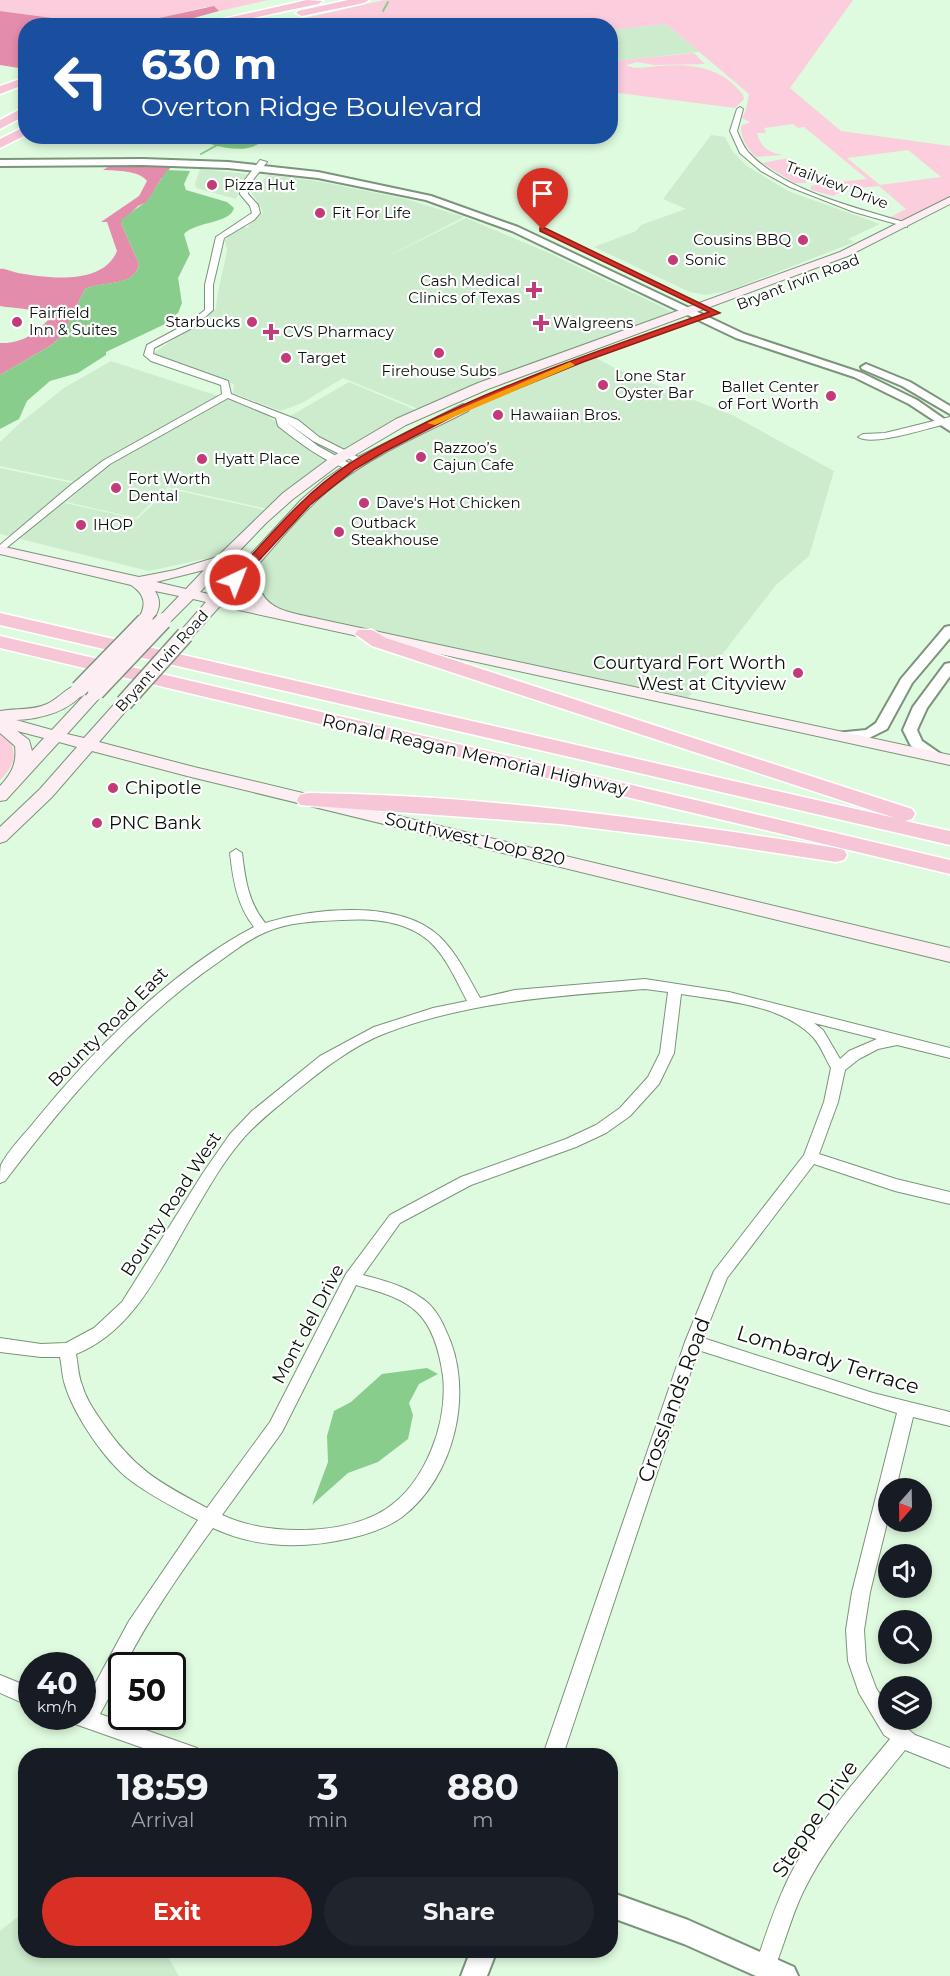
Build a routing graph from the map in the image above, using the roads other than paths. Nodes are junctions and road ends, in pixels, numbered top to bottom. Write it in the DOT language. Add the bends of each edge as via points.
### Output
graph roads {
  1 [pos="319,0"];
  2 [pos="364,0"];
  3 [pos="235,18"];
  4 [pos="250,18"];
  5 [pos="289,18"];
  6 [pos="18,83"];
  7 [pos="0,90"];
  8 [pos="18,95"];
  9 [pos="0,101"];
  10 [pos="740,109"];
  11 [pos="18,112"];
  12 [pos="18,114"];
  13 [pos="0,120"];
  14 [pos="0,125"];
  15 [pos="18,134"];
  16 [pos="4,142"];
  17 [pos="0,156"];
  18 [pos="30,156"];
  19 [pos="0,163"];
  20 [pos="265,166"];
  21 [pos="318,175"];
  22 [pos="375,178"];
  23 [pos="950,200"];
  24 [pos="477,204"];
  25 [pos="950,207"];
  26 [pos="464,209"];
  27 [pos="940,216"];
  28 [pos="531,225"];
  29 [pos="905,234"];
  30 [pos="571,254"];
  31 [pos="620,267"];
  32 [pos="808,267"];
  33 [pos="824,274"];
  34 [pos="655,283"];
  35 [pos="688,311"];
  36 [pos="702,312"];
  37 [pos="716,313"];
  38 [pos="795,342"];
  39 [pos="836,366"];
  40 [pos="227,395"];
  41 [pos="950,411"];
  42 [pos="280,418"];
  43 [pos="947,423"];
  44 [pos="863,437"];
  45 [pos="316,439"];
  46 [pos="304,441"];
  47 [pos="348,461"];
  48 [pos="0,550"];
  49 [pos="223,559"];
  50 [pos="248,566"];
  51 [pos="133,580"];
  52 [pos="189,594"];
  53 [pos="216,600"];
  54 [pos="0,603"];
  55 [pos="292,618"];
  56 [pos="0,619"];
  57 [pos="950,630"];
  58 [pos="365,634"];
  59 [pos="0,642"];
  60 [pos="0,658"];
  61 [pos="169,658"];
  62 [pos="950,667"];
  63 [pos="0,714"];
  64 [pos="0,723"];
  65 [pos="57,736"];
  66 [pos="841,736"];
  67 [pos="87,745"];
  68 [pos="456,751"];
  69 [pos="944,759"];
  70 [pos="18,778"];
  71 [pos="0,796"];
  72 [pos="308,800"];
  73 [pos="950,827"];
  74 [pos="0,837"];
  75 [pos="950,838"];
  76 [pos="236,853"];
  77 [pos="924,861"];
  78 [pos="950,867"];
  79 [pos="262,928"];
  80 [pos="950,955"];
  81 [pos="675,989"];
  82 [pos="475,1002"];
  83 [pos="788,1012"];
  84 [pos="898,1040"];
  85 [pos="950,1053"];
  86 [pos="838,1068"];
  87 [pos="811,1157"];
  88 [pos="0,1177"];
  89 [pos="950,1197"];
  90 [pos="352,1278"];
  91 [pos="693,1342"];
  92 [pos="0,1345"];
  93 [pos="67,1350"];
  94 [pos="908,1408"];
  95 [pos="950,1419"];
  96 [pos="212,1518"];
  97 [pos="0,1684"];
  98 [pos="18,1692"];
  99 [pos="96,1697"];
  100 [pos="96,1722"];
  101 [pos="903,1737"];
  102 [pos="170,1748"];
  103 [pos="555,1748"];
  104 [pos="950,1758"];
  105 [pos="618,1908"];
  106 [pos="481,1958"];
  107 [pos="775,1971"];
  108 [pos="474,1976"];
  1 -- 3 [label="highway"];
  1 -- 4 [label="highway"];
  2 -- 5 [label="highway"];
  6 -- 7 [label="highway"];
  8 -- 9 [label="highway"];
  10 -- 29 [label="street, Trailview Drive" via="732,124 735,140 760,167 798,188"];
  11 -- 13 [label="highway"];
  12 -- 14 [label="highway"];
  15 -- 16 [label="highway"];
  16 -- 18 [label="street" via="4,151"];
  17 -- 18 [label="street"];
  18 -- 20 [label="street" via="175,156"];
  19 -- 20 [label="street"];
  20 -- 21 [label="street"];
  20 -- 22 [label="street"];
  20 -- 40 [label="street" via="244,195 256,213 220,237 220,253 209,285 209,310 150,347 148,355 225,383"];
  21 -- 22 [label="street"];
  21 -- 26 [label="street" via="398,190"];
  22 -- 24 [label="street"];
  23 -- 27 [label="main road, Bryant Irvin Road"];
  24 -- 26 [label="street"];
  24 -- 28 [label="street"];
  25 -- 27 [label="main road"];
  26 -- 30 [label="street"];
  27 -- 29 [label="main road, Bryant Irvin Road"];
  29 -- 32 [label="main road, Bryant Irvin Road"];
  29 -- 33 [label="main road, Bryant Irvin Road"];
  30 -- 31 [label="street" via="584,249"];
  30 -- 35 [label="street"];
  32 -- 33 [label="main road"];
  32 -- 36 [label="main road, Bryant Irvin Road"];
  33 -- 37 [label="main road, Bryant Irvin Road"];
  34 -- 36 [label="street"];
  35 -- 36 [label="main road, Bryant Irvin Road"];
  35 -- 47 [label="main road, Bryant Irvin Road" via="446,401 393,426"];
  36 -- 37 [label="main road, Bryant Irvin Road"];
  36 -- 39 [label="street" via="757,343"];
  36 -- 47 [label="main road, Bryant Irvin Road" via="461,408"];
  37 -- 38 [label="street"];
  39 -- 41 [label="street" via="848,359 906,384"];
  39 -- 43 [label="street" via="905,398"];
  40 -- 42 [label="street"];
  40 -- 48 [label="street" via="107,462"];
  42 -- 45 [label="street" via="296,423"];
  42 -- 46 [label="street" via="281,424"];
  43 -- 44 [label="street"];
  45 -- 46 [label="street"];
  45 -- 47 [label="street"];
  46 -- 47 [label="street"];
  47 -- 49 [label="main road, Bryant Irvin Road" via="281,502"];
  47 -- 50 [label="main road, Bryant Irvin Road"];
  48 -- 51 [label="main road"];
  49 -- 51 [label="main road" via="177,574"];
  49 -- 52 [label="main road, Bryant Irvin Road"];
  50 -- 53 [label="main road, Bryant Irvin Road"];
  50 -- 55 [label="main road" via="250,589 257,600"];
  51 -- 52 [label="main road"];
  51 -- 63 [label="main road, bridge" via="144,586 154,606 145,621 79,689 64,702 43,711 19,716"];
  52 -- 53 [label="main road"];
  52 -- 65 [label="main road, Bryant Irvin Road, bridge"];
  53 -- 55 [label="main road"];
  53 -- 67 [label="main road, Bryant Irvin Road, bridge"];
  54 -- 61 [label="highway"];
  55 -- 58 [label="main road"];
  56 -- 61 [label="highway, Ronald Reagan Memorial Highway"];
  57 -- 66 [label="street" via="911,676 882,726 869,734"];
  58 -- 66 [label="main road"];
  58 -- 73 [label="highway" via="379,642"];
  59 -- 68 [label="highway, Ronald Reagan Memorial Highway"];
  60 -- 68 [label="highway" via="175,692 435,753"];
  61 -- 75 [label="highway, Ronald Reagan Memorial Highway"];
  62 -- 69 [label="street" via="920,707 910,730 916,743"];
  64 -- 65 [label="main road, Southwest Loop 820"];
  64 -- 70 [label="main road" via="22,744 25,759"];
  65 -- 67 [label="main road, Southwest Loop 820"];
  65 -- 70 [label="main road, Bryant Irvin Road"];
  66 -- 69 [label="main road"];
  67 -- 72 [label="main road, Southwest Loop 820"];
  67 -- 74 [label="main road, Bryant Irvin Road" via="32,808"];
  68 -- 77 [label="highway, Ronald Reagan Memorial Highway"];
  70 -- 71 [label="main road, Bryant Irvin Road"];
  72 -- 77 [label="highway" via="354,800 533,815 693,833 897,865"];
  72 -- 80 [label="main road, Southwest Loop 820"];
  76 -- 79 [label="street" via="245,903"];
  77 -- 78 [label="highway, Ronald Reagan Memorial Highway"];
  79 -- 82 [label="street, Bounty Road East" via="320,916 399,919 435,939"];
  79 -- 88 [label="street, Bounty Road East" via="206,964 154,1005 43,1120"];
  81 -- 82 [label="street, Bounty Road West" via="645,984 606,986"];
  81 -- 83 [label="street, Bounty Road West"];
  81 -- 90 [label="street, Mont del Drive" via="667,1053 654,1080 625,1112 571,1143 465,1181 395,1219"];
  82 -- 93 [label="street, Bounty Road West" via="379,1030 325,1060 288,1088 235,1138 128,1307 112,1323"];
  83 -- 84 [label="street, Bounty Road West"];
  83 -- 86 [label="street" via="818,1033"];
  84 -- 85 [label="street, Bounty Road West"];
  84 -- 86 [label="street" via="874,1045"];
  86 -- 87 [label="street, Crosslands Road" via="831,1102"];
  87 -- 89 [label="street" via="895,1185"];
  87 -- 91 [label="street, Crosslands Road" via="720,1275"];
  90 -- 96 [label="street, Mont del Drive" via="276,1427"];
  90 -- 96 [label="street" via="404,1295 424,1308 437,1326 453,1377 450,1417 443,1447 419,1489 378,1522 319,1538 247,1532"];
  91 -- 94 [label="street, Lombardy Terrace"];
  91 -- 103 [label="street, Crosslands Road"];
  92 -- 93 [label="street"];
  93 -- 96 [label="street" via="75,1390 125,1466 172,1498"];
  94 -- 95 [label="street, Lombardy Terrace"];
  94 -- 101 [label="street" via="855,1630 857,1661 868,1693 891,1728"];
  96 -- 99 [label="street, Mont del Drive" via="164,1582"];
  97 -- 98 [label="street"];
  100 -- 102 [label="street"];
  101 -- 104 [label="street"];
  101 -- 107 [label="street, Steppe Drive" via="808,1864 786,1905"];
  105 -- 107 [label="street"];
  106 -- 108 [label="street"];
}
